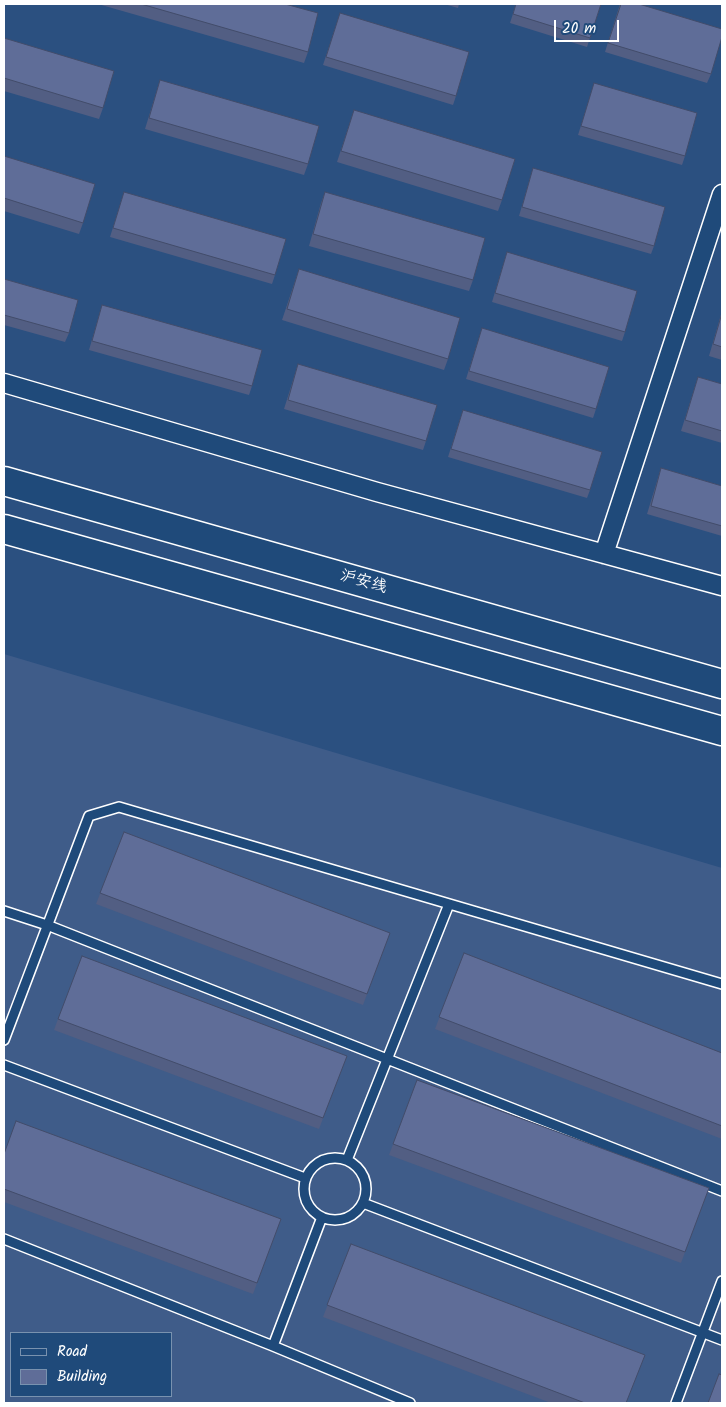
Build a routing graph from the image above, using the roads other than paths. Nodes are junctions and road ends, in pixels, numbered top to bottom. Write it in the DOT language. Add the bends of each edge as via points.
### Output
graph roads {
  1 [pos="722,194"];
  2 [pos="4,383"];
  3 [pos="4,481"];
  4 [pos="4,529"];
  5 [pos="604,554"];
  6 [pos="722,586"];
  7 [pos="722,684"];
  8 [pos="722,731"];
  9 [pos="449,904"];
  10 [pos="4,911"];
  11 [pos="47,925"];
  12 [pos="722,984"];
  13 [pos="4,1040"];
  14 [pos="388,1059"];
  15 [pos="4,1065"];
  16 [pos="347,1160"];
  17 [pos="305,1178"];
  18 [pos="722,1191"];
  19 [pos="363,1203"];
  20 [pos="322,1218"];
  21 [pos="4,1238"];
  22 [pos="722,1281"];
  23 [pos="703,1332"];
  24 [pos="722,1340"];
  25 [pos="273,1346"];
  26 [pos="410,1403"];
  27 [pos="676,1403"];
  1 -- 5 [label="street"];
  2 -- 5 [label="street" via="377,492"];
  3 -- 7 [label="highway, 沪安线"];
  4 -- 8 [label="highway"];
  5 -- 6 [label="street"];
  9 -- 11 [label="lane" via="119,807 89,816"];
  9 -- 12 [label="lane"];
  9 -- 14 [label="lane"];
  10 -- 11 [label="lane"];
  11 -- 13 [label="lane"];
  11 -- 14 [label="lane"];
  14 -- 16 [label="lane"];
  14 -- 18 [label="lane"];
  15 -- 17 [label="lane"];
  16 -- 17 [label="lane" via="322,1160"];
  16 -- 19 [label="lane" via="358,1168 364,1179"];
  17 -- 20 [label="lane" via="303,1190 306,1201"];
  19 -- 20 [label="lane" via="345,1218"];
  19 -- 23 [label="lane"];
  20 -- 25 [label="lane"];
  21 -- 25 [label="lane"];
  22 -- 23 [label="lane"];
  23 -- 24 [label="lane"];
  23 -- 27 [label="lane"];
  25 -- 26 [label="lane"];
}
